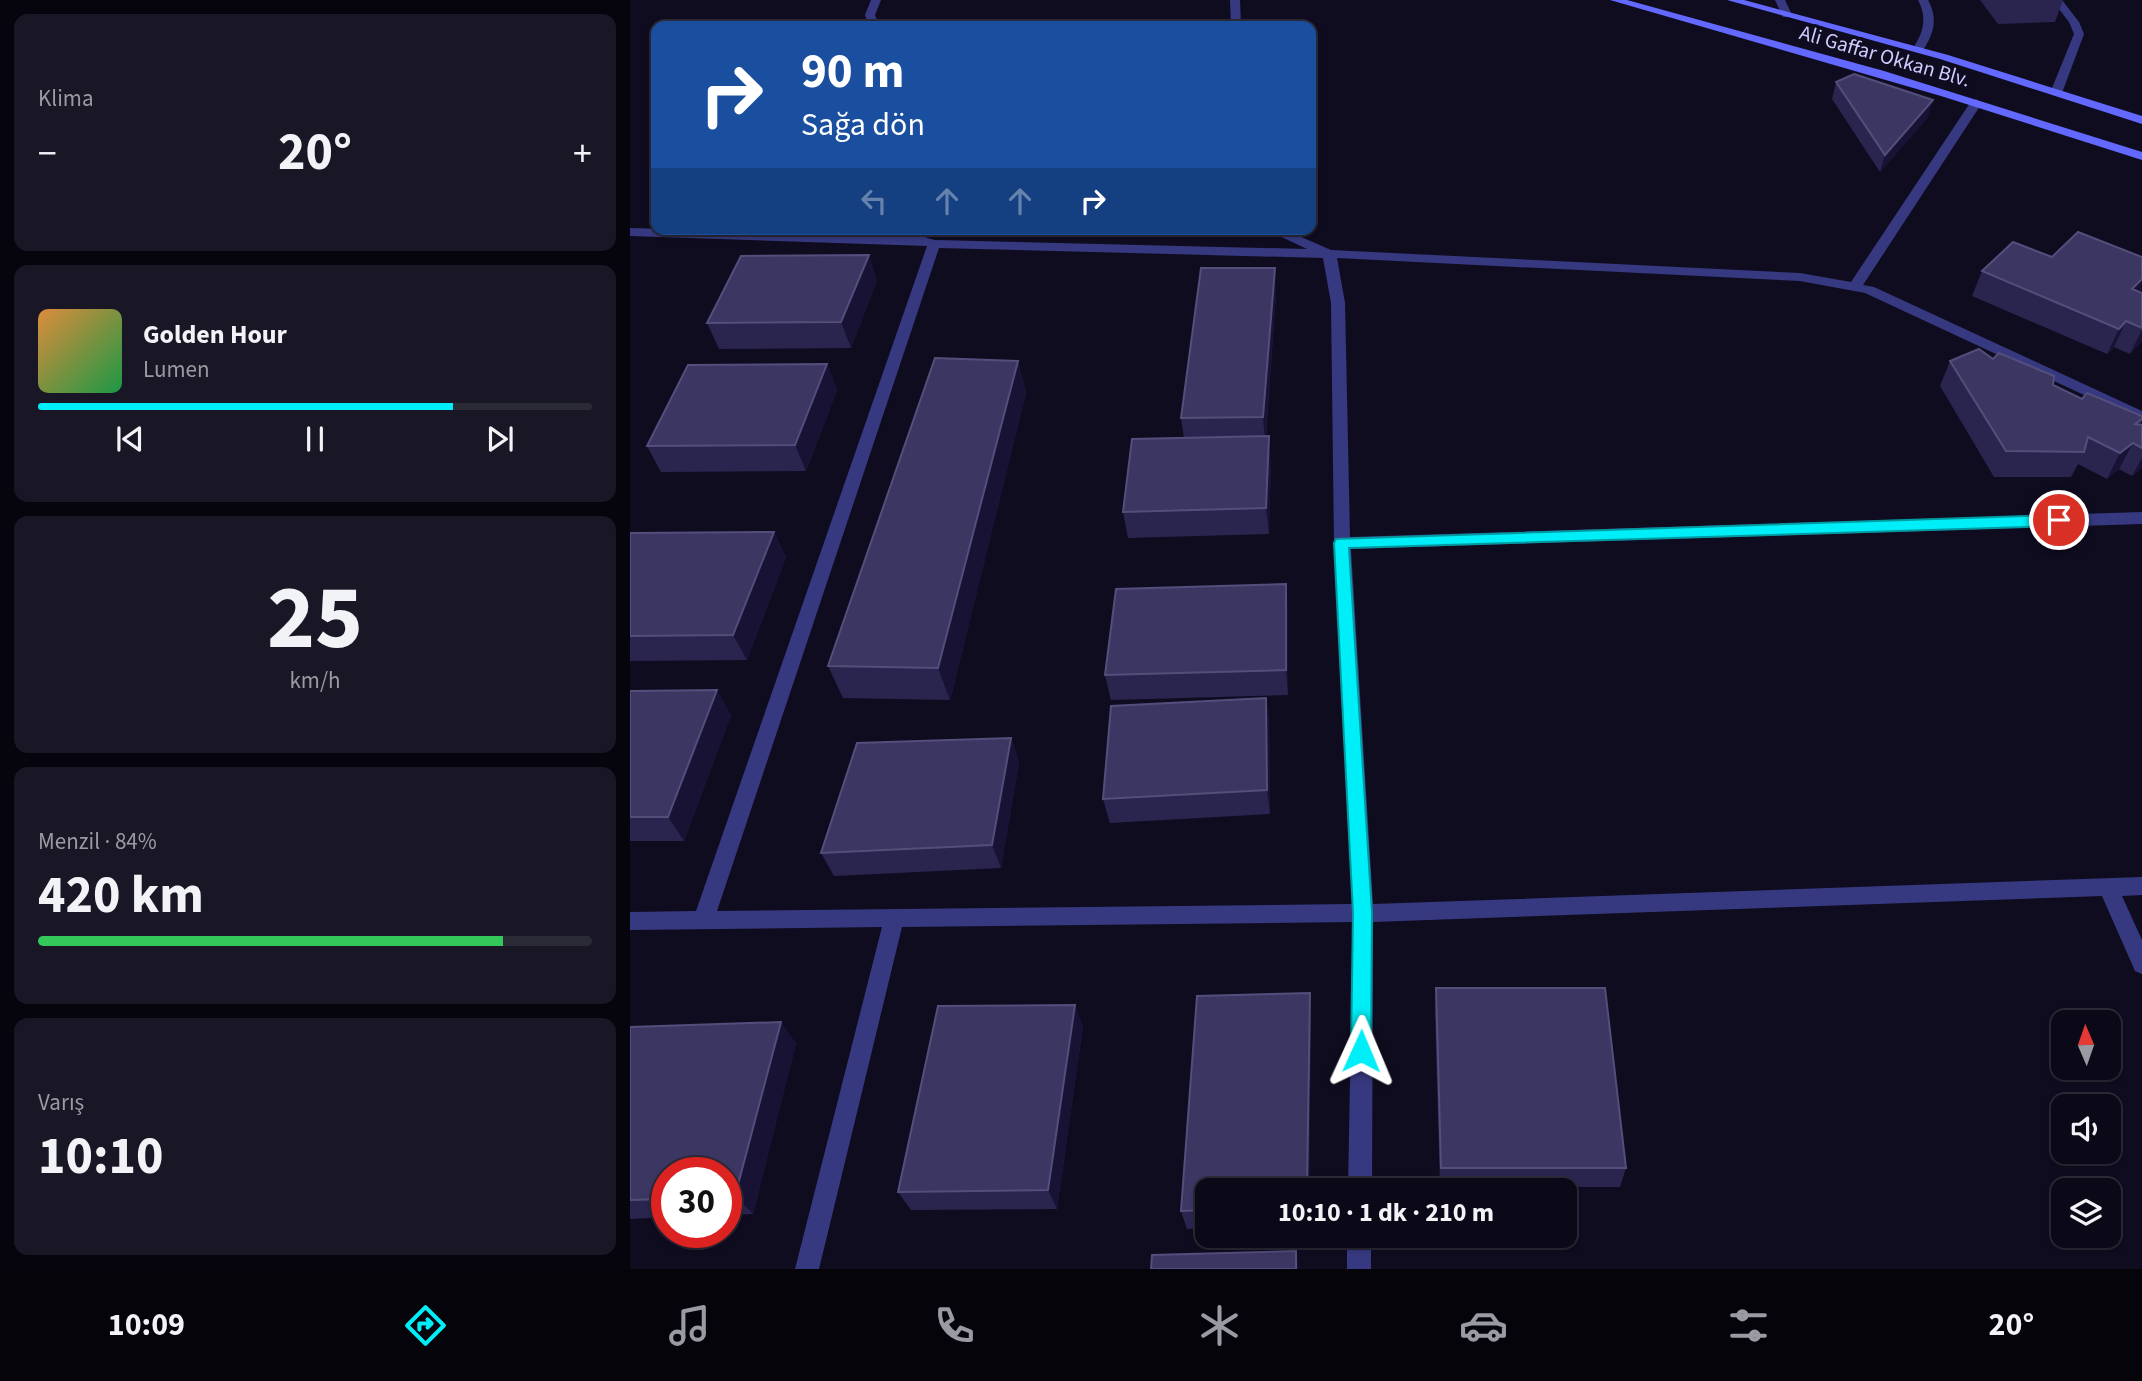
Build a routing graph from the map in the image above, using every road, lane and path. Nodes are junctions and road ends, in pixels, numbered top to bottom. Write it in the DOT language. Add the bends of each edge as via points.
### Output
graph roads {
  1 [pos="876,0"];
  2 [pos="1235,0"];
  3 [pos="1615,0"];
  4 [pos="1732,0"];
  5 [pos="1780,0"];
  6 [pos="1923,0"];
  7 [pos="2057,0"];
  8 [pos="1787,15"];
  9 [pos="872,21"];
  10 [pos="1236,21"];
  11 [pos="1918,50"];
  12 [pos="2056,93"];
  13 [pos="1976,103"];
  14 [pos="2142,120"];
  15 [pos="2142,156"];
  16 [pos="630,232"];
  17 [pos="651,232"];
  18 [pos="778,235"];
  19 [pos="1285,235"];
  20 [pos="925,238"];
  21 [pos="1329,254"];
  22 [pos="1855,286"];
  23 [pos="2142,417"];
  24 [pos="2142,518"];
  25 [pos="1342,543"];
  26 [pos="2142,886"];
  27 [pos="2108,887"];
  28 [pos="1363,913"];
  29 [pos="894,919"];
  30 [pos="630,920"];
  31 [pos="703,921"];
  32 [pos="2142,964"];
  33 [pos="1360,1178"];
  34 [pos="1359,1248"];
  35 [pos="807,1269"];
  36 [pos="1359,1269"];
  1 -- 9 [label="street"];
  2 -- 10 [label="street"];
  3 -- 13 [label="main road, Ali Gaffar Okkan Blv."];
  4 -- 8 [label="main road, Ali Gaffar Okkan Blv."];
  5 -- 8 [label="street"];
  6 -- 11 [label="street" via="1929,33"];
  7 -- 12 [label="street" via="2079,34"];
  8 -- 11 [label="main road, Ali Gaffar Okkan Blv."];
  11 -- 12 [label="main road, Ali Gaffar Okkan Blv."];
  12 -- 14 [label="main road, Ali Gaffar Okkan Blv."];
  13 -- 15 [label="main road, Ali Gaffar Okkan Blv."];
  13 -- 22 [label="street"];
  16 -- 17 [label="street"];
  18 -- 20 [label="street"];
  19 -- 21 [label="street"];
  20 -- 21 [label="street"];
  20 -- 31 [label="street"];
  21 -- 22 [label="street" via="1800,277"];
  21 -- 25 [label="street" via="1338,303"];
  22 -- 23 [label="street"];
  24 -- 25 [label="street"];
  25 -- 28 [label="street"];
  26 -- 27 [label="street"];
  27 -- 28 [label="street"];
  27 -- 32 [label="street"];
  28 -- 29 [label="street"];
  28 -- 33 [label="street"];
  29 -- 31 [label="street"];
  29 -- 35 [label="street"];
  30 -- 31 [label="street"];
  34 -- 36 [label="street"];
}
